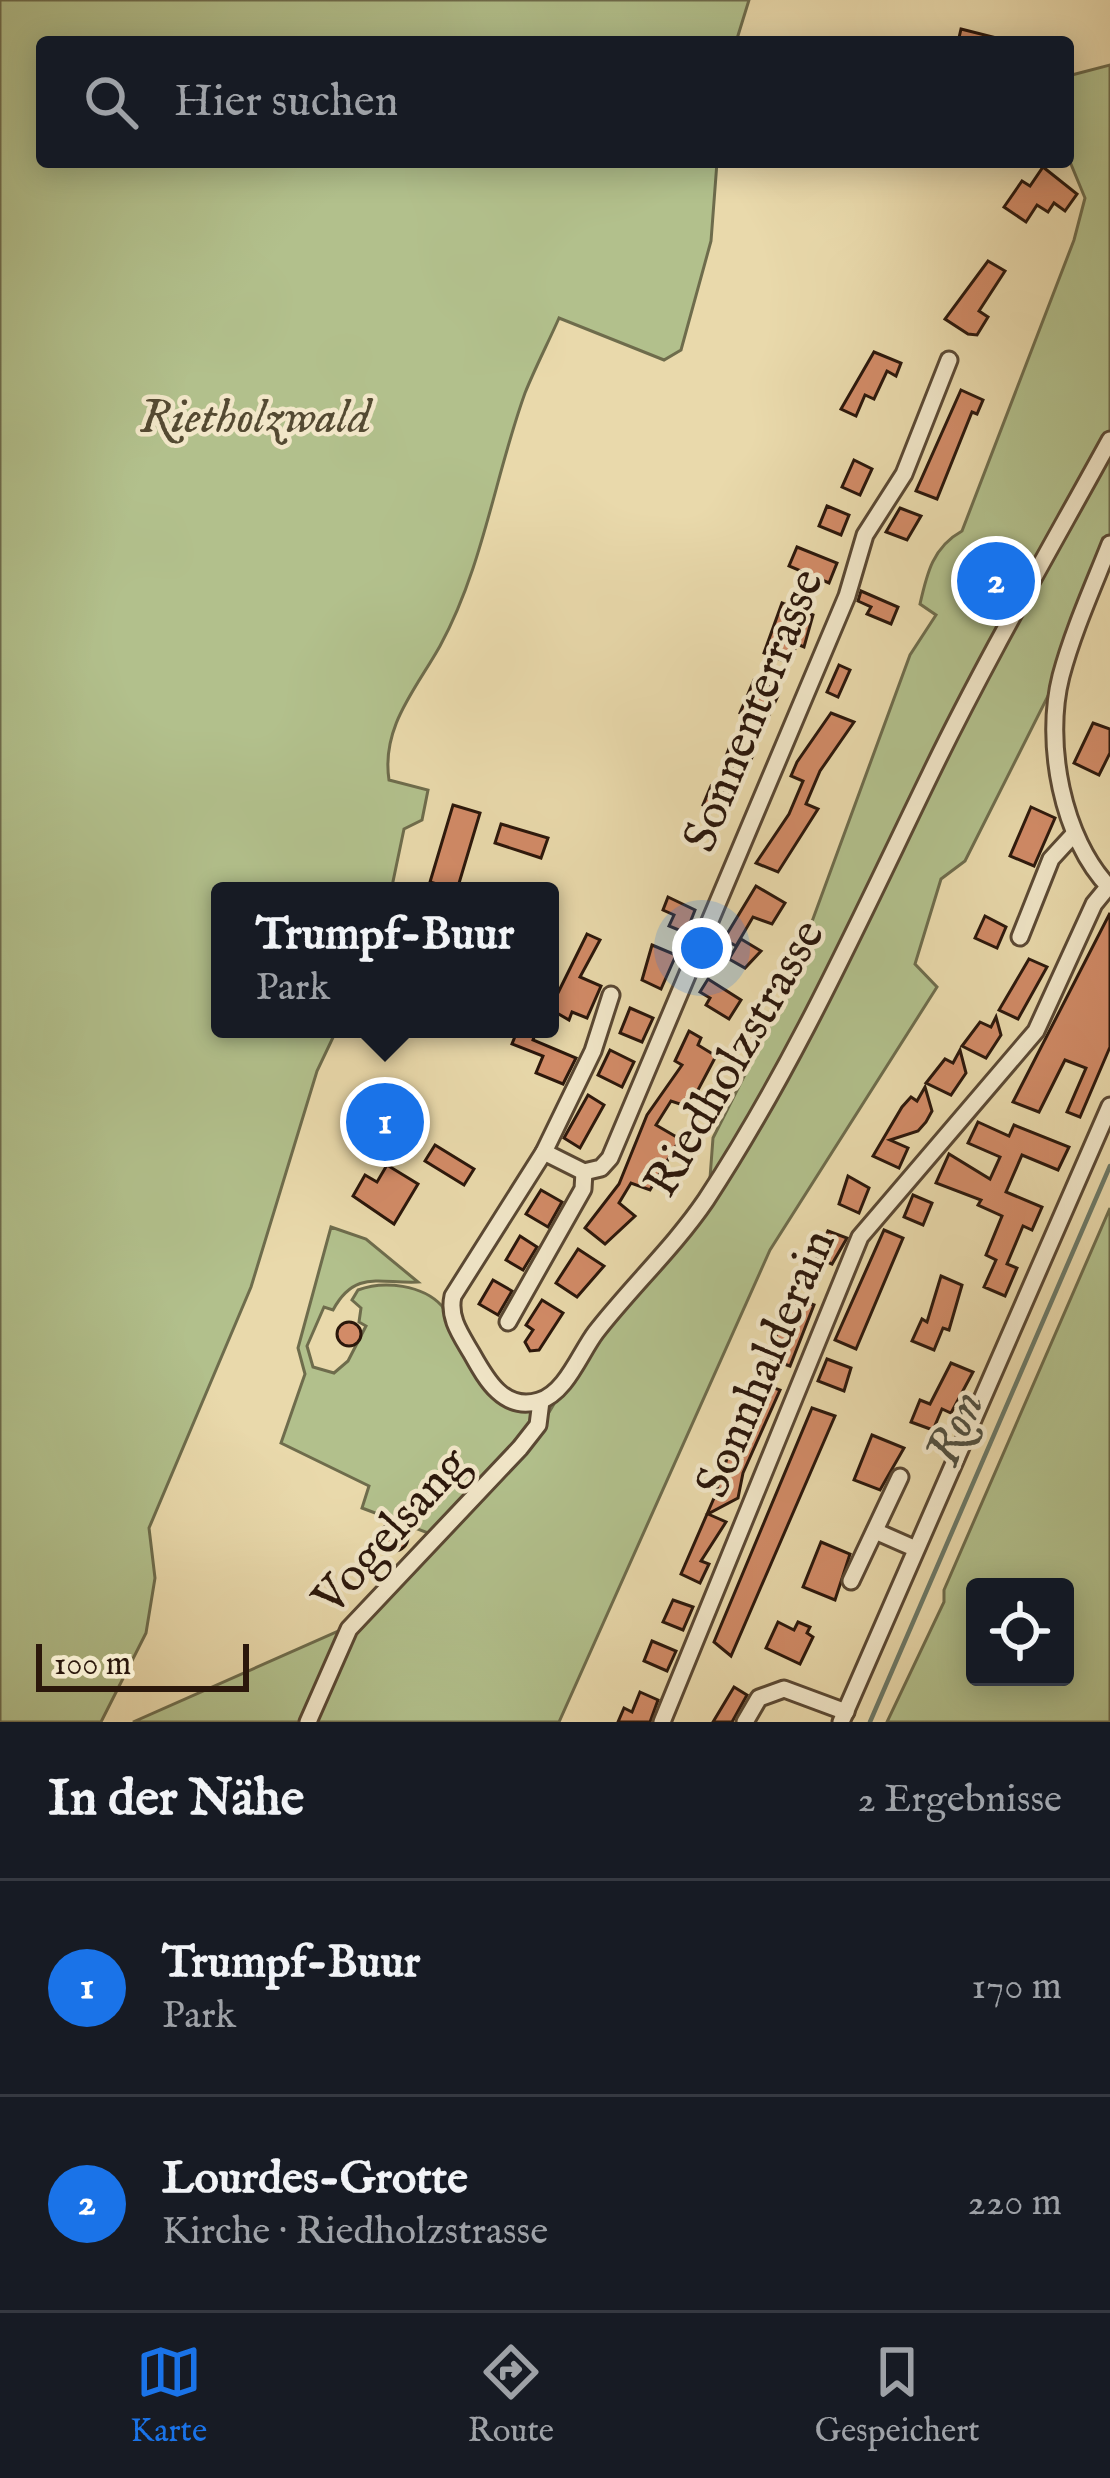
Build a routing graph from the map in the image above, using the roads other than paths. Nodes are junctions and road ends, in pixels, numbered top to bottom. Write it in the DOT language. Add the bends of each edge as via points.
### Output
graph roads {
  1 [pos="949,360"];
  2 [pos="1110,440"];
  3 [pos="1110,544"];
  4 [pos="1074,833"];
  5 [pos="1109,887"];
  6 [pos="1019,937"];
  7 [pos="610,995"];
  8 [pos="1110,1106"];
  9 [pos="544,1152"];
  10 [pos="584,1172"];
  11 [pos="508,1322"];
  12 [pos="541,1400"];
  13 [pos="900,1477"];
  14 [pos="874,1531"];
  15 [pos="916,1550"];
  16 [pos="851,1581"];
  17 [pos="843,1717"];
  18 [pos="308,1722"];
  19 [pos="662,1722"];
  20 [pos="745,1722"];
  1 -- 10 [label="street, Sonnenterrasse" via="904,474 865,535 847,596 618,1142 601,1168"];
  2 -- 12 [label="street, Riedholzstrasse" via="773,1090 702,1205"];
  3 -- 4 [label="street" via="1055,711"];
  4 -- 5 [label="street"];
  4 -- 6 [label="street" via="1051,859"];
  5 -- 19 [label="street, Sonnhalderain" via="1036,1031 860,1237"];
  7 -- 9 [label="street" via="593,1051"];
  8 -- 15 [label="street"];
  9 -- 10 [label="street"];
  9 -- 12 [label="street" via="451,1305 489,1384 510,1400"];
  10 -- 11 [label="street" via="584,1189"];
  12 -- 18 [label="street, Vogelsang" via="538,1424 520,1448 349,1629"];
  13 -- 14 [label="street"];
  14 -- 15 [label="street"];
  14 -- 16 [label="street"];
  15 -- 17 [label="street"];
  17 -- 20 [label="street" via="784,1689 759,1697"];
}
